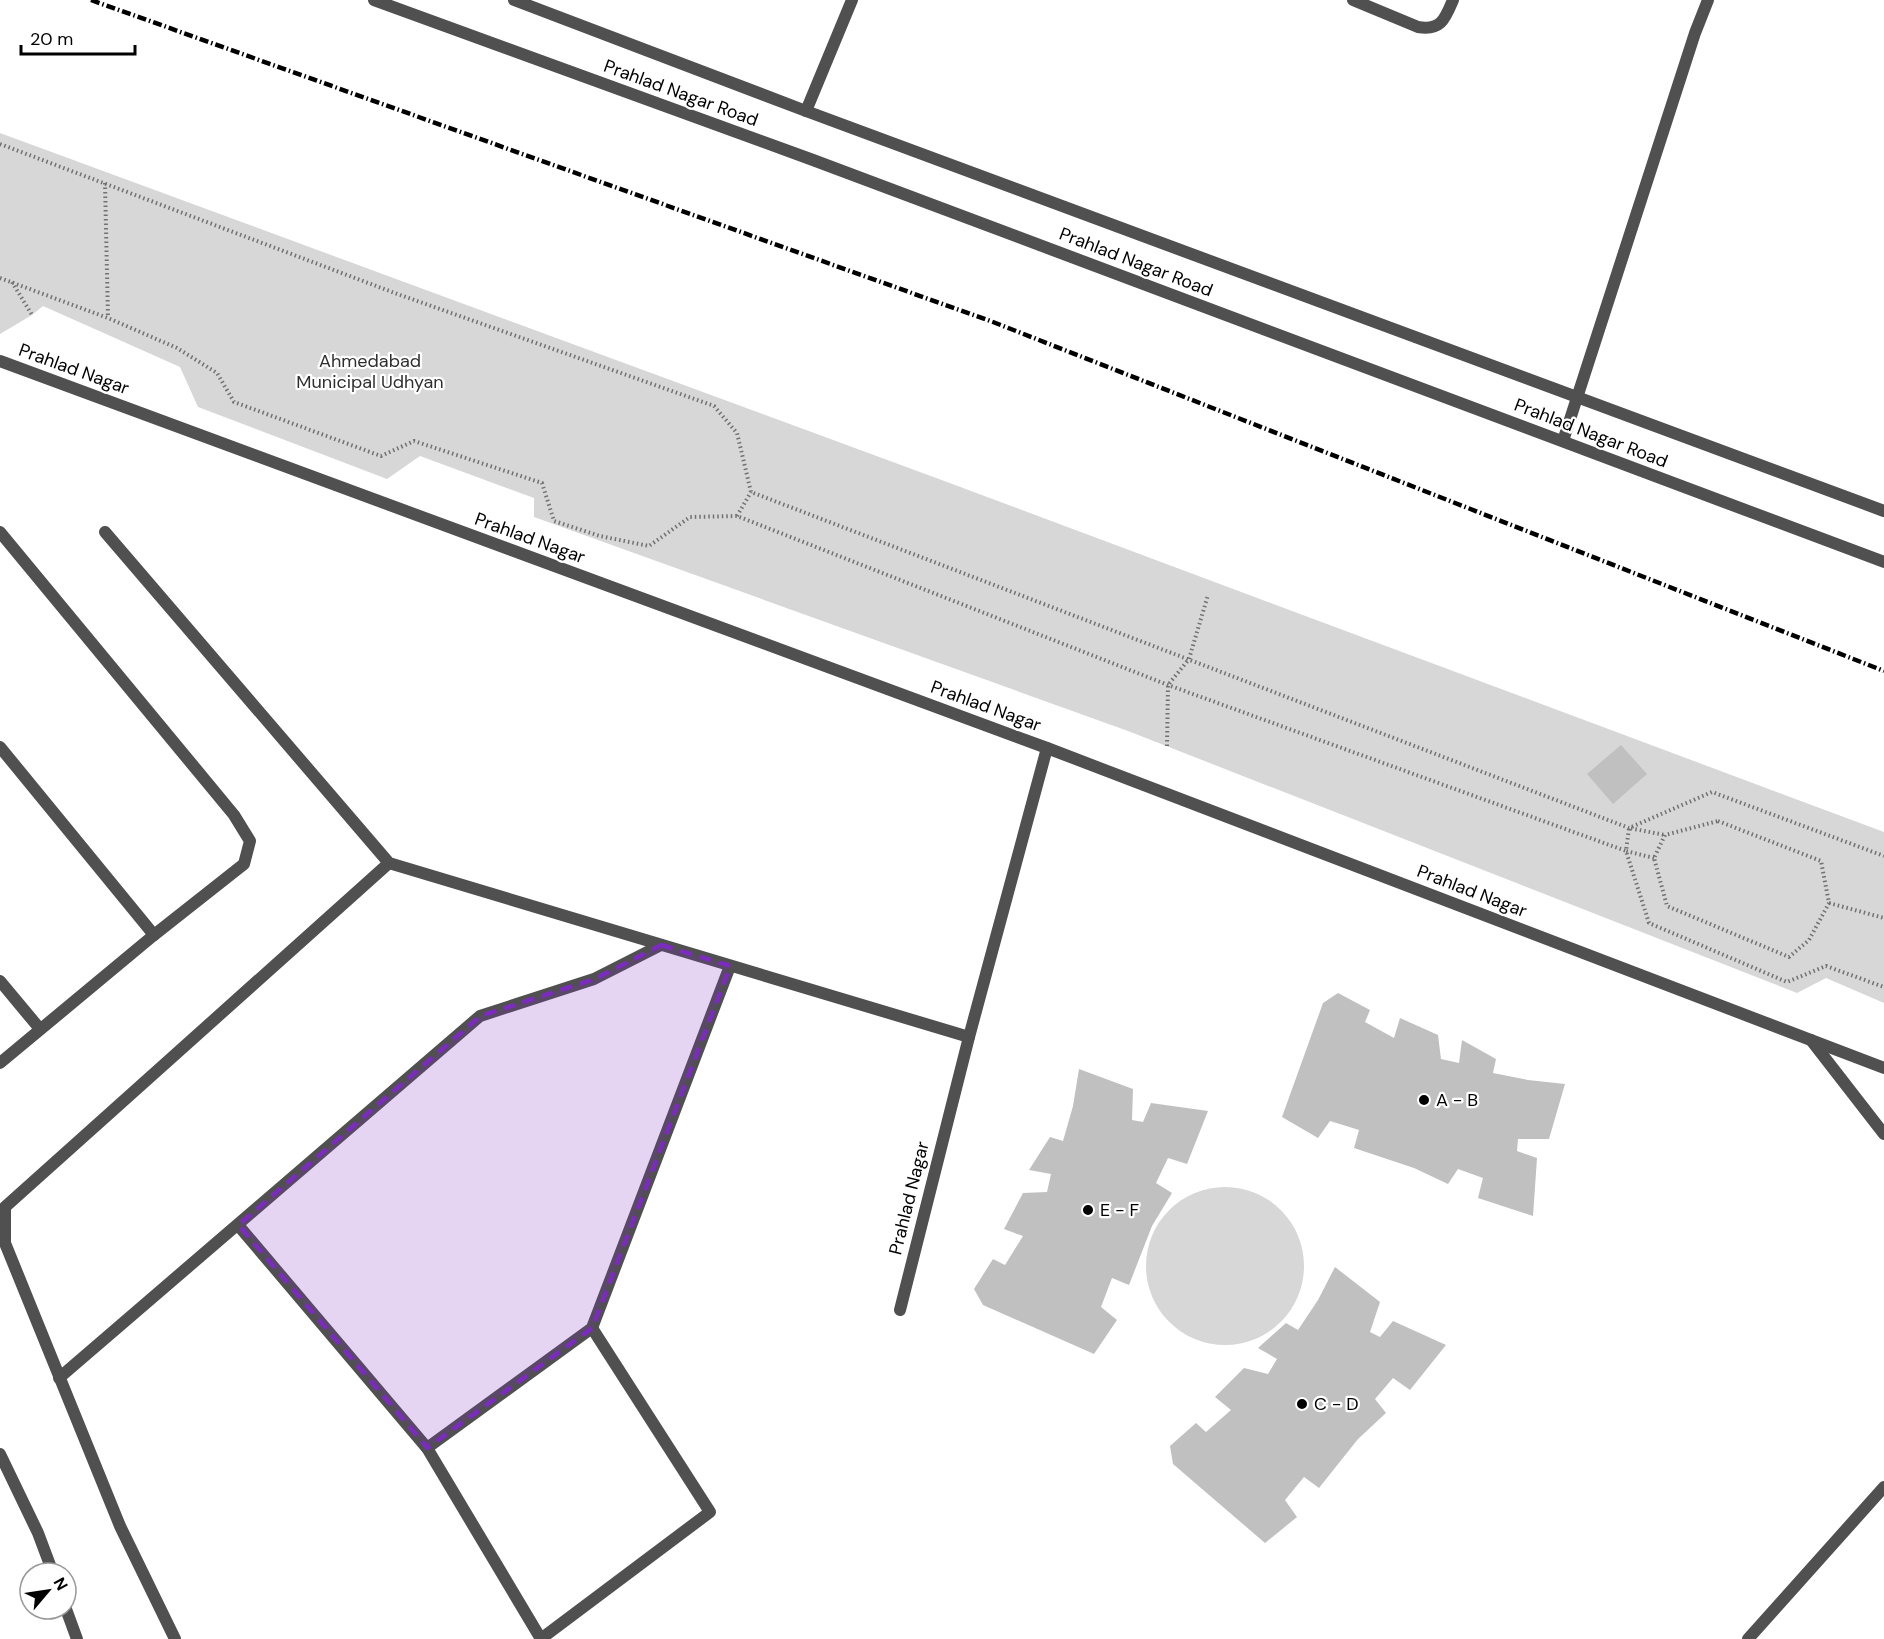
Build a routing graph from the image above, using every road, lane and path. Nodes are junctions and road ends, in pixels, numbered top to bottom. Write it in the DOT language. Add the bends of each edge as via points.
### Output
graph roads {
  1 [pos="374,0"];
  2 [pos="514,0"];
  3 [pos="852,0"];
  4 [pos="1353,0"];
  5 [pos="1453,0"];
  6 [pos="1708,0"];
  7 [pos="807,111"];
  8 [pos="0,144"];
  9 [pos="105,183"];
  10 [pos="0,278"];
  11 [pos="12,282"];
  12 [pos="32,315"];
  13 [pos="108,318"];
  14 [pos="0,361"];
  15 [pos="1577,398"];
  16 [pos="1563,441"];
  17 [pos="751,492"];
  18 [pos="1884,511"];
  19 [pos="737,516"];
  20 [pos="0,532"];
  21 [pos="105,532"];
  22 [pos="1884,562"];
  23 [pos="1208,595"];
  24 [pos="1189,659"];
  25 [pos="1168,685"];
  26 [pos="1167,746"];
  27 [pos="0,747"];
  28 [pos="1047,748"];
  29 [pos="1629,828"];
  30 [pos="1665,835"];
  31 [pos="1626,851"];
  32 [pos="1884,856"];
  33 [pos="1654,858"];
  34 [pos="389,863"];
  35 [pos="1829,903"];
  36 [pos="1884,918"];
  37 [pos="154,935"];
  38 [pos="661,945"];
  39 [pos="730,966"];
  40 [pos="0,981"];
  41 [pos="1884,987"];
  42 [pos="40,1029"];
  43 [pos="969,1036"];
  44 [pos="1810,1040"];
  45 [pos="0,1063"];
  46 [pos="1884,1068"];
  47 [pos="1884,1134"];
  48 [pos="238,1224"];
  49 [pos="900,1310"];
  50 [pos="592,1328"];
  51 [pos="59,1378"];
  52 [pos="427,1448"];
  53 [pos="0,1454"];
  54 [pos="1884,1487"];
  55 [pos="48,1561"];
  56 [pos="70,1621"];
  57 [pos="77,1639"];
  58 [pos="175,1639"];
  59 [pos="541,1639"];
  60 [pos="1748,1639"];
  1 -- 16 [label="street, Prahlad Nagar Road"];
  2 -- 7 [label="street, Prahlad Nagar Road"];
  3 -- 7 [label="street"];
  4 -- 5 [label="street" via="1429,29 1440,24"];
  6 -- 15 [label="street"];
  7 -- 15 [label="street, Prahlad Nagar Road"];
  8 -- 9 [label="path"];
  9 -- 13 [label="path"];
  9 -- 17 [label="path" via="400,296 714,406 736,433"];
  10 -- 11 [label="path"];
  11 -- 12 [label="path"];
  11 -- 13 [label="path"];
  13 -- 19 [label="path" via="177,348 217,373 234,402 381,456 414,441 542,483 554,521 600,536 650,546 690,517"];
  14 -- 28 [label="street, Prahlad Nagar"];
  15 -- 16 [label="street"];
  15 -- 18 [label="street, Prahlad Nagar Road"];
  16 -- 22 [label="street, Prahlad Nagar Road"];
  17 -- 19 [label="path"];
  17 -- 24 [label="path"];
  19 -- 25 [label="path"];
  20 -- 37 [label="street" via="234,815 250,841 244,864"];
  21 -- 34 [label="street"];
  23 -- 24 [label="path"];
  24 -- 25 [label="path"];
  24 -- 29 [label="path"];
  25 -- 26 [label="path"];
  25 -- 31 [label="path"];
  27 -- 37 [label="street"];
  28 -- 43 [label="street, Prahlad Nagar"];
  28 -- 44 [label="street, Prahlad Nagar"];
  29 -- 30 [label="path"];
  29 -- 31 [label="path"];
  29 -- 32 [label="path" via="1712,792"];
  30 -- 33 [label="path"];
  30 -- 35 [label="path" via="1718,821 1821,861"];
  31 -- 33 [label="path"];
  31 -- 41 [label="path" via="1649,923 1787,982 1826,966"];
  33 -- 35 [label="path" via="1666,906 1789,957 1809,940"];
  34 -- 38 [label="street"];
  34 -- 51 [label="street" via="5,1207 5,1243"];
  35 -- 36 [label="path"];
  37 -- 42 [label="street"];
  38 -- 39 [label="street"];
  38 -- 48 [label="street" via="594,979 480,1016"];
  39 -- 43 [label="street"];
  39 -- 50 [label="street"];
  40 -- 42 [label="street"];
  42 -- 45 [label="street"];
  43 -- 49 [label="street, Prahlad Nagar"];
  44 -- 46 [label="street, Prahlad Nagar"];
  44 -- 47 [label="street"];
  48 -- 51 [label="street"];
  48 -- 52 [label="street"];
  50 -- 52 [label="street"];
  50 -- 59 [label="street" via="710,1512"];
  51 -- 58 [label="street" via="120,1526"];
  52 -- 59 [label="street"];
  53 -- 55 [label="street"];
  54 -- 60 [label="street"];
  56 -- 57 [label="street"];
}
